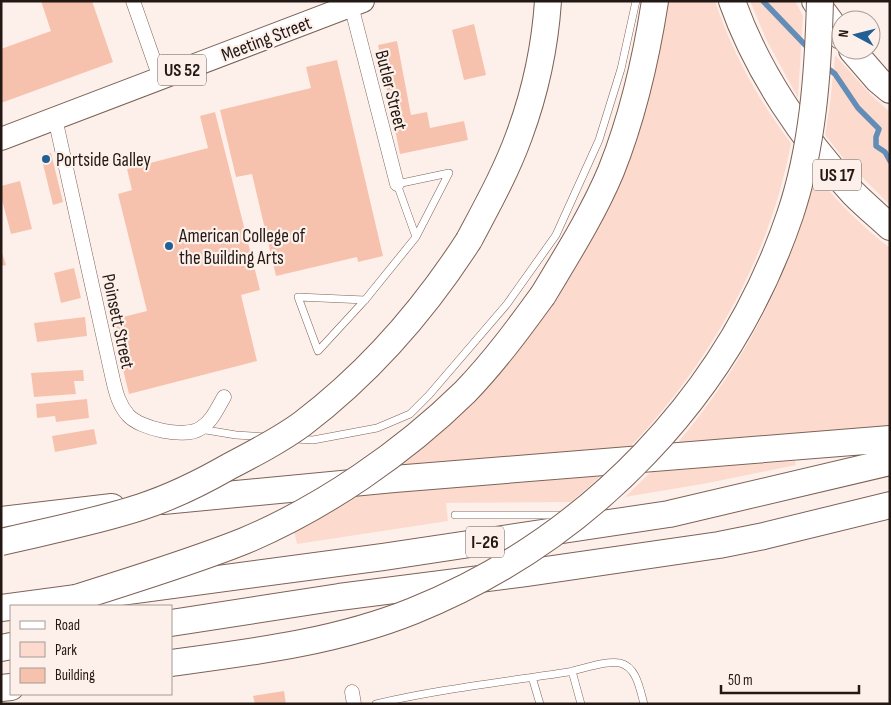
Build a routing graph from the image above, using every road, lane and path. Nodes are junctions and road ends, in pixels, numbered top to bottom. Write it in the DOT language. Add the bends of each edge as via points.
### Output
graph roads {
  1 [pos="133,1"];
  2 [pos="548,1"];
  3 [pos="636,1"];
  4 [pos="655,1"];
  5 [pos="732,1"];
  6 [pos="815,1"];
  7 [pos="820,1"];
  8 [pos="357,3"];
  9 [pos="831,23"];
  10 [pos="861,60"];
  11 [pos="160,78"];
  12 [pos="890,90"];
  13 [pos="55,118"];
  14 [pos="1,139"];
  15 [pos="396,184"];
  16 [pos="890,227"];
  17 [pos="416,237"];
  18 [pos="365,300"];
  19 [pos="224,398"];
  20 [pos="200,429"];
  21 [pos="890,439"];
  22 [pos="890,462"];
  23 [pos="890,505"];
  24 [pos="611,514"];
  25 [pos="669,514"];
  26 [pos="455,515"];
  27 [pos="591,515"];
  28 [pos="1,520"];
  29 [pos="1,542"];
  30 [pos="76,598"];
  31 [pos="24,605"];
  32 [pos="172,623"];
  33 [pos="172,663"];
  34 [pos="572,671"];
  35 [pos="532,677"];
  36 [pos="376,704"];
  37 [pos="540,704"];
  38 [pos="581,704"];
  39 [pos="644,704"];
  1 -- 11 [label="street"];
  2 -- 29 [label="highway, bridge" via="539,63 519,137 469,240 445,278 395,340 334,398 301,424 195,486 142,507"];
  3 -- 20 [label="lane" via="621,69 599,140 556,236 506,304 410,414 377,428 313,440"];
  4 -- 30 [label="highway, bridge" via="641,79 610,172 594,206 543,295 465,392 376,466 296,516 186,563"];
  5 -- 16 [label="highway, US 17" via="756,54 791,117 854,194"];
  6 -- 9 [label="highway"];
  7 -- 33 [label="highway, bridge" via="814,104 790,215 757,296 722,356 655,445 574,520 525,554 412,612 346,633 284,647"];
  8 -- 11 [label="main road, Meeting Street / US 52"];
  8 -- 15 [label="street, Butler Street"];
  10 -- 12 [label="highway"];
  11 -- 13 [label="main road, Meeting Street / US 52"];
  13 -- 14 [label="main road, Meeting Street / US 52"];
  13 -- 20 [label="street, Poinsett Street" via="119,402 129,417 149,427 189,433"];
  15 -- 17 [label="lane"];
  15 -- 17 [label="lane" via="449,173"];
  17 -- 18 [label="lane"];
  18 -- 18 [label="lane" via="358,307 318,351 298,297"];
  19 -- 20 [label="street" via="211,420"];
  21 -- 28 [label="highway" via="394,479"];
  22 -- 25 [label="highway, I-26"];
  23 -- 32 [label="highway, I-26, bridge" via="719,545"];
  24 -- 25 [label="lane"];
  25 -- 30 [label="highway, I-26, bridge"];
  26 -- 27 [label="lane"];
  30 -- 31 [label="highway, I-26"];
  34 -- 35 [label="lane"];
  34 -- 38 [label="lane"];
  34 -- 39 [label="lane" via="622,663 632,671"];
  35 -- 36 [label="lane" via="407,696"];
  35 -- 37 [label="lane"];
}
